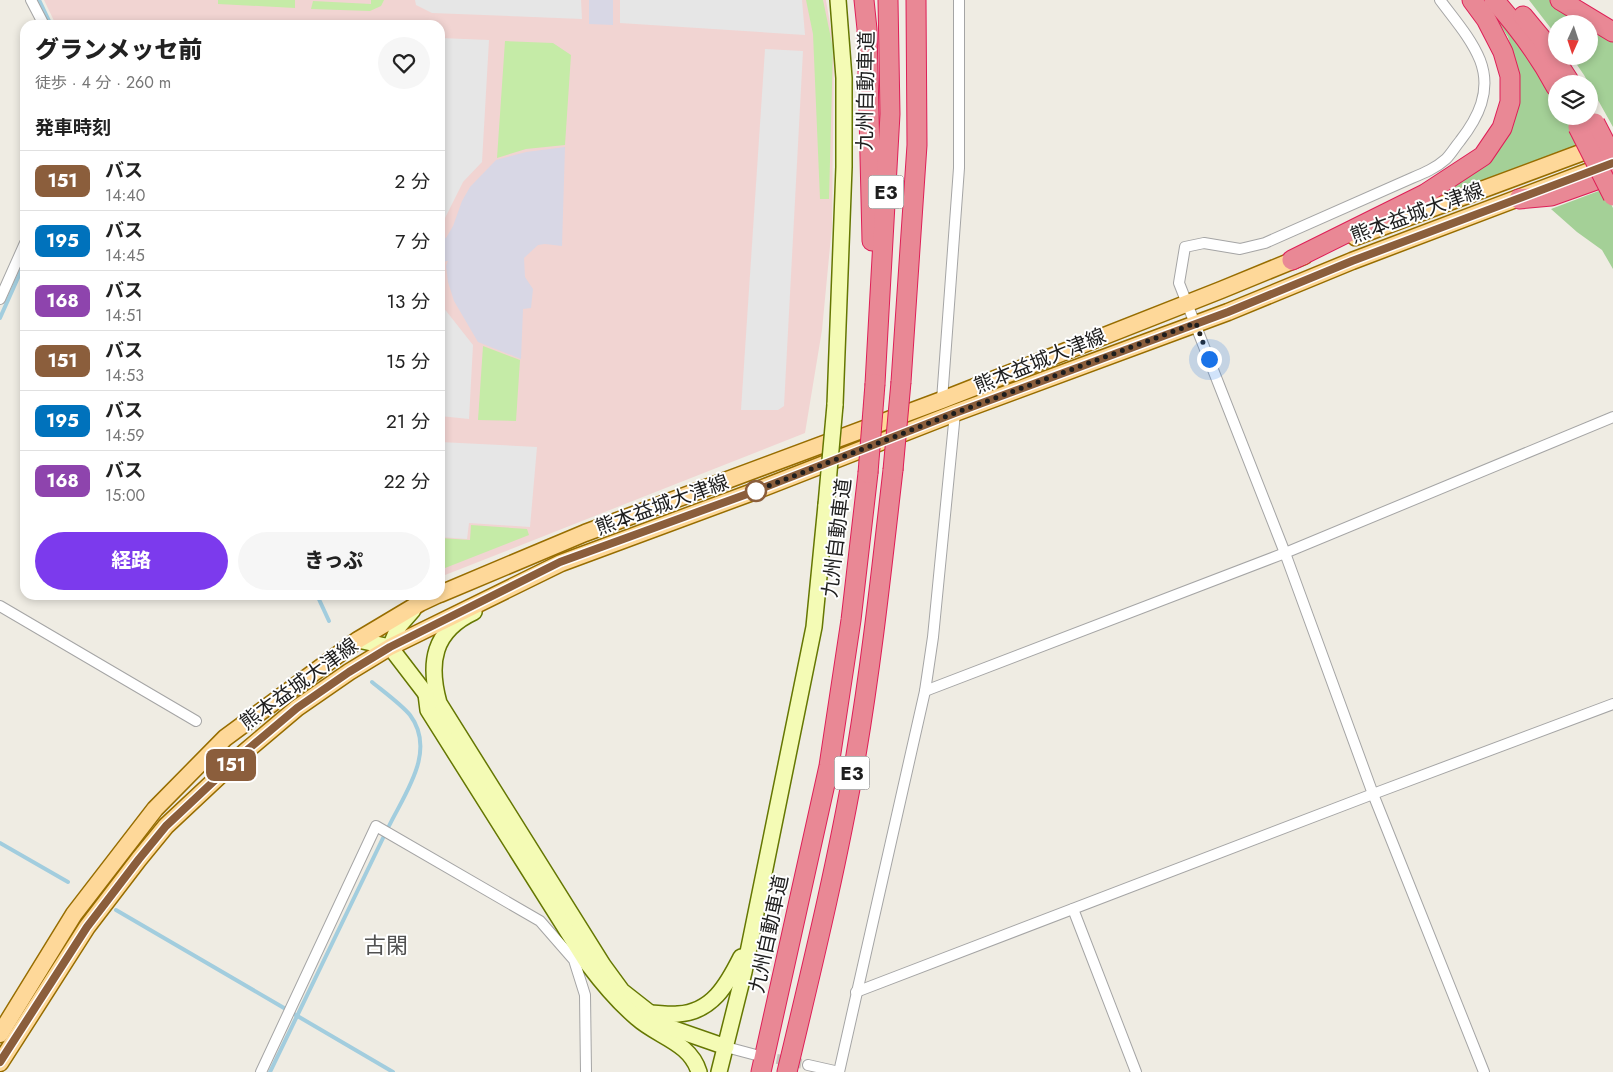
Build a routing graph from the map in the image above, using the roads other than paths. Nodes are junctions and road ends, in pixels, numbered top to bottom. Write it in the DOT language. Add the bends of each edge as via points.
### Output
graph roads {
  1 [pos="32,0"];
  2 [pos="838,0"];
  3 [pos="864,0"];
  4 [pos="888,0"];
  5 [pos="916,0"];
  6 [pos="959,0"];
  7 [pos="1440,0"];
  8 [pos="1472,0"];
  9 [pos="1494,0"];
  10 [pos="1509,0"];
  11 [pos="1560,0"];
  12 [pos="42,20"];
  13 [pos="1613,32"];
  14 [pos="1549,75"];
  15 [pos="1565,75"];
  16 [pos="1586,125"];
  17 [pos="1588,125"];
  18 [pos="1613,140"];
  19 [pos="1613,158"];
  20 [pos="1613,163"];
  21 [pos="1613,174"];
  22 [pos="1613,196"];
  23 [pos="1519,199"];
  24 [pos="20,254"];
  25 [pos="1292,260"];
  26 [pos="0,299"];
  27 [pos="1187,302"];
  28 [pos="1196,323"];
  29 [pos="875,384"];
  30 [pos="942,400"];
  31 [pos="955,413"];
  32 [pos="1613,417"];
  33 [pos="1285,553"];
  34 [pos="560,562"];
  35 [pos="445,591"];
  36 [pos="426,600"];
  37 [pos="420,603"];
  38 [pos="0,606"];
  39 [pos="358,640"];
  40 [pos="390,647"];
  41 [pos="925,691"];
  42 [pos="426,694"];
  43 [pos="439,703"];
  44 [pos="1613,704"];
  45 [pos="196,722"];
  46 [pos="1373,794"];
  47 [pos="1073,909"];
  48 [pos="752,936"];
  49 [pos="856,992"];
  50 [pos="648,1018"];
  51 [pos="0,1034"];
  52 [pos="726,1048"];
  53 [pos="0,1062"];
  54 [pos="759,1063"];
  55 [pos="808,1065"];
  56 [pos="261,1072"];
  57 [pos="586,1072"];
  58 [pos="699,1072"];
  59 [pos="719,1072"];
  60 [pos="788,1072"];
  61 [pos="839,1072"];
  62 [pos="1136,1072"];
  63 [pos="1484,1072"];
  1 -- 12 [label="street"];
  2 -- 48 [label="street, bridge" via="844,78 844,167 835,405 826,505 814,627"];
  3 -- 29 [label="highway"];
  4 -- 29 [label="highway, 九州自動車道 / E3" via="890,114"];
  5 -- 60 [label="highway, E3, bridge" via="917,145 901,382 875,621 856,755"];
  6 -- 30 [label="street" via="959,168"];
  7 -- 27 [label="street" via="1469,38 1481,62 1486,84 1482,104 1472,126 1447,158 1432,169 1265,243 1240,249 1204,243 1185,247 1179,283"];
  8 -- 25 [label="highway" via="1503,52 1510,76 1510,102 1502,128 1483,156 1424,194"];
  9 -- 14 [label="highway"];
  10 -- 15 [label="highway" via="1542,39"];
  11 -- 13 [label="highway"];
  16 -- 22 [label="highway, bridge"];
  17 -- 19 [label="highway, bridge"];
  18 -- 25 [label="main road, 熊本益城大津線"];
  20 -- 23 [label="main road, 熊本益城大津線"];
  21 -- 23 [label="highway" via="1551,196"];
  23 -- 28 [label="main road, 熊本益城大津線"];
  24 -- 26 [label="street"];
  25 -- 27 [label="main road, 熊本益城大津線"];
  27 -- 28 [label="street"];
  27 -- 30 [label="main road, 熊本益城大津線"];
  28 -- 31 [label="main road, 熊本益城大津線"];
  28 -- 33 [label="street"];
  29 -- 54 [label="highway, 九州自動車道 / E3, bridge" via="851,620 829,766"];
  30 -- 35 [label="main road, 熊本益城大津線" via="585,533"];
  31 -- 34 [label="main road, 熊本益城大津線"];
  31 -- 41 [label="street"];
  32 -- 33 [label="street"];
  33 -- 41 [label="street"];
  33 -- 46 [label="street"];
  34 -- 40 [label="main road, 熊本益城大津線"];
  34 -- 43 [label="street" via="541,580 466,616 441,637 433,670"];
  36 -- 37 [label="main road, 熊本益城大津線"];
  37 -- 39 [label="main road, 熊本益城大津線"];
  37 -- 40 [label="street" via="398,626"];
  38 -- 45 [label="street"];
  39 -- 40 [label="street"];
  39 -- 51 [label="main road, 熊本益城大津線" via="225,738 156,809 74,914"];
  40 -- 42 [label="street"];
  40 -- 53 [label="main road, 熊本益城大津線" via="297,708 166,826 87,927"];
  41 -- 49 [label="street"];
  42 -- 43 [label="street"];
  42 -- 50 [label="street" via="428,710 588,964 607,989"];
  43 -- 50 [label="street" via="603,965"];
  44 -- 46 [label="street"];
  46 -- 47 [label="street"];
  46 -- 63 [label="street"];
  47 -- 49 [label="street"];
  47 -- 62 [label="street"];
  48 -- 50 [label="street" via="733,973 717,997 706,1006 695,1011"];
  48 -- 52 [label="street"];
  49 -- 61 [label="street"];
  50 -- 52 [label="street"];
  50 -- 58 [label="street" via="648,1028 679,1044 690,1055"];
  52 -- 54 [label="street"];
  52 -- 59 [label="street"];
  55 -- 61 [label="street"];
  56 -- 57 [label="street" via="376,826 540,921 574,960 585,995"];
}
